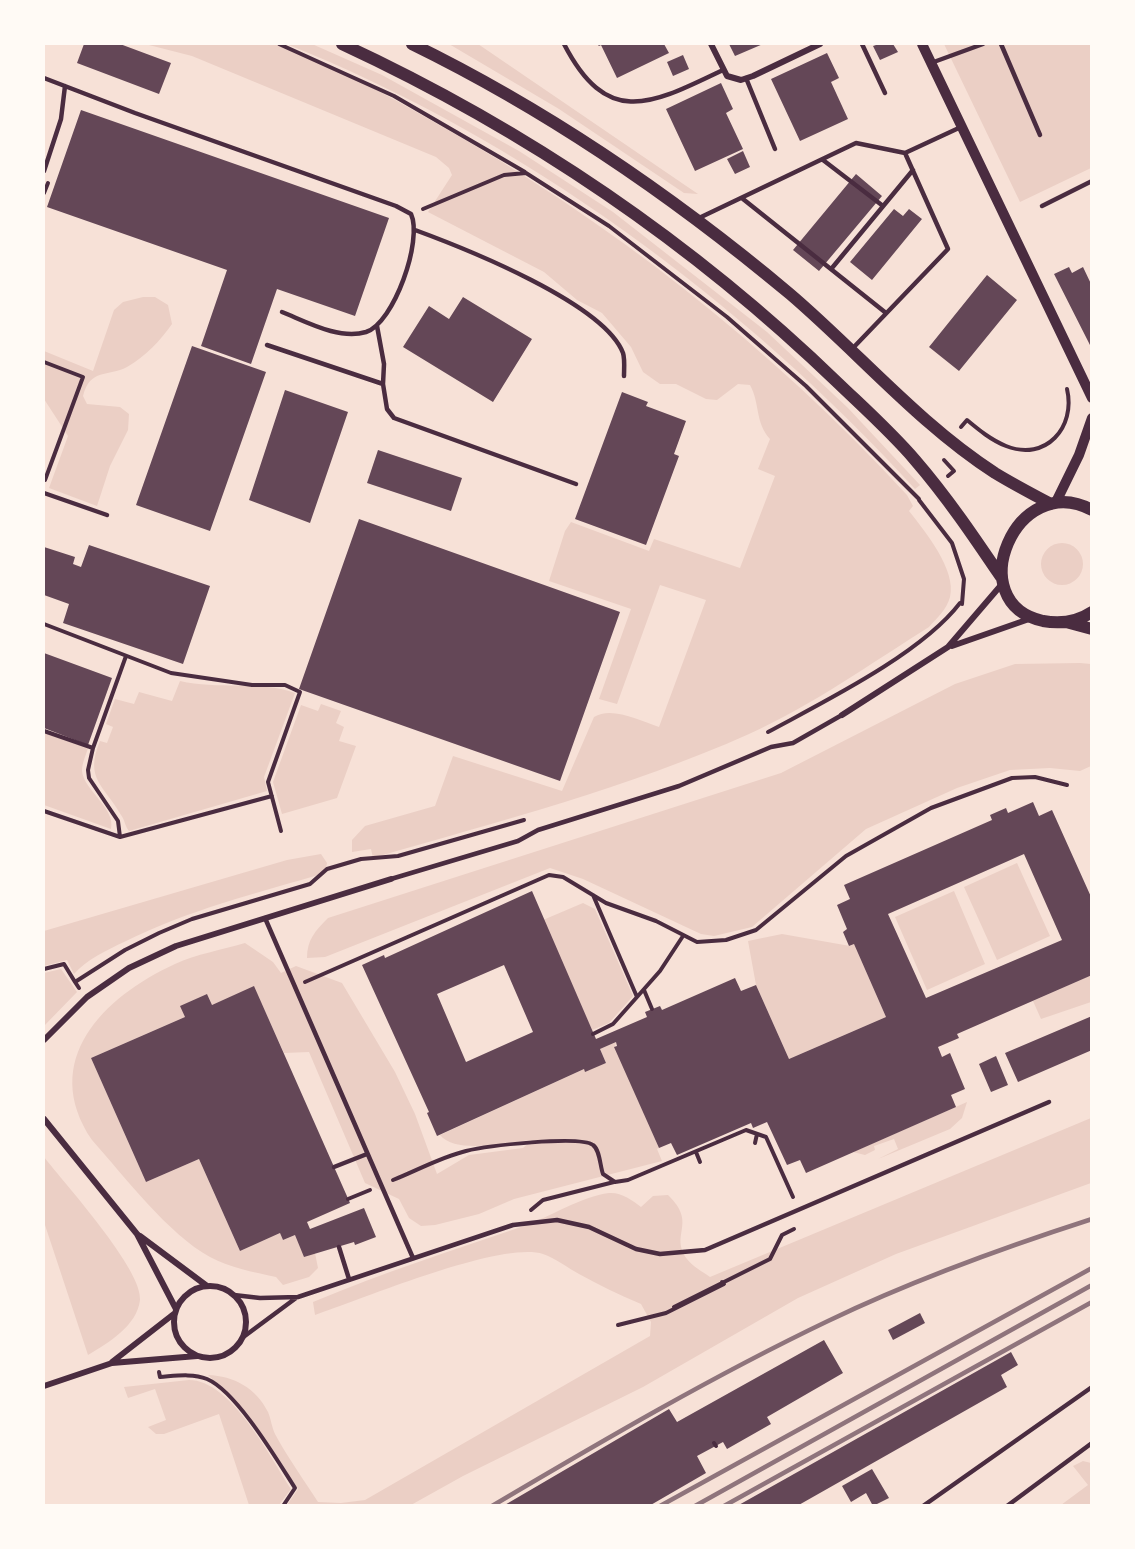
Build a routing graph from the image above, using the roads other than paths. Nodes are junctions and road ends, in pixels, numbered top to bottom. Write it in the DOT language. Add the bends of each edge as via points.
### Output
graph roads {
  1 [pos="342,44"];
  2 [pos="412,44"];
  3 [pos="564,44"];
  4 [pos="711,44"];
  5 [pos="820,44"];
  6 [pos="862,44"];
  7 [pos="922,44"];
  8 [pos="983,44"];
  9 [pos="1001,44"];
  10 [pos="931,63"];
  11 [pos="723,69"];
  12 [pos="44,78"];
  13 [pos="746,78"];
  14 [pos="65,86"];
  15 [pos="885,93"];
  16 [pos="962,127"];
  17 [pos="1040,135"];
  18 [pos="775,150"];
  19 [pos="905,153"];
  20 [pos="823,160"];
  21 [pos="913,170"];
  22 [pos="44,171"];
  23 [pos="1092,182"];
  24 [pos="743,199"];
  25 [pos="883,206"];
  26 [pos="1042,206"];
  27 [pos="697,219"];
  28 [pos="415,230"];
  29 [pos="832,268"];
  30 [pos="282,312"];
  31 [pos="886,313"];
  32 [pos="377,326"];
  33 [pos="267,345"];
  34 [pos="852,349"];
  35 [pos="624,376"];
  36 [pos="1088,381"];
  37 [pos="383,384"];
  38 [pos="1092,398"];
  39 [pos="1092,418"];
  40 [pos="576,484"];
  41 [pos="44,493"];
  42 [pos="1053,503"];
  43 [pos="1092,510"];
  44 [pos="107,515"];
  45 [pos="1002,581"];
  46 [pos="1092,612"];
  47 [pos="1032,618"];
  48 [pos="1065,622"];
  49 [pos="1092,629"];
  50 [pos="948,647"];
  51 [pos="842,715"];
  52 [pos="391,879"];
  53 [pos="265,918"];
  54 [pos="44,1040"];
  55 [pos="1049,1102"];
  56 [pos="44,1119"];
  57 [pos="367,1154"];
  58 [pos="334,1167"];
  59 [pos="137,1234"];
  60 [pos="339,1247"];
  61 [pos="413,1258"];
  62 [pos="349,1279"];
  63 [pos="207,1286"];
  64 [pos="234,1295"];
  65 [pos="298,1297"];
  66 [pos="176,1311"];
  67 [pos="242,1338"];
  68 [pos="198,1356"];
  69 [pos="112,1363"];
  70 [pos="44,1386"];
  71 [pos="1092,1387"];
  72 [pos="1092,1443"];
  73 [pos="923,1506"];
  74 [pos="1007,1506"];
  1 -- 45 [label="main road" via="431,88 561,164 745,297 915,459"];
  2 -- 27 [label="main road" via="529,105"];
  3 -- 11 [label="lane" via="591,83 620,101 663,96"];
  4 -- 11 [label="street"];
  5 -- 13 [label="street"];
  6 -- 15 [label="lane"];
  7 -- 10 [label="street"];
  8 -- 10 [label="lane"];
  9 -- 17 [label="lane"];
  10 -- 16 [label="street"];
  11 -- 13 [label="street" via="733,79"];
  12 -- 14 [label="lane"];
  13 -- 18 [label="lane"];
  14 -- 22 [label="lane" via="61,120"];
  14 -- 28 [label="lane" via="396,206 411,214"];
  16 -- 19 [label="lane"];
  16 -- 36 [label="street"];
  19 -- 20 [label="lane" via="856,143"];
  19 -- 21 [label="lane"];
  20 -- 24 [label="lane"];
  20 -- 25 [label="lane"];
  21 -- 25 [label="lane"];
  21 -- 31 [label="lane" via="948,249"];
  23 -- 26 [label="lane"];
  24 -- 27 [label="lane"];
  24 -- 29 [label="lane"];
  25 -- 29 [label="lane"];
  27 -- 34 [label="main road"];
  28 -- 32 [label="lane" via="399,289"];
  28 -- 35 [label="lane" via="485,256 562,297 603,326 623,353"];
  29 -- 31 [label="lane"];
  30 -- 32 [label="lane" via="349,334"];
  31 -- 34 [label="lane"];
  32 -- 37 [label="lane" via="384,364"];
  33 -- 37 [label="lane"];
  34 -- 42 [label="main road" via="958,446 995,473"];
  36 -- 38 [label="street"];
  37 -- 40 [label="lane" via="387,409 394,418"];
  39 -- 42 [label="street" via="1076,463"];
  41 -- 44 [label="lane"];
  42 -- 43 [label="main road" via="1077,504"];
  42 -- 45 [label="main road" via="1017,526 1004,551"];
  45 -- 47 [label="main road" via="1009,597"];
  45 -- 50 [label="street"];
  46 -- 48 [label="main road"];
  47 -- 48 [label="main road"];
  47 -- 50 [label="street"];
  48 -- 49 [label="main road"];
  50 -- 51 [label="street"];
  51 -- 52 [label="lane" via="793,743 771,747 679,786"];
  52 -- 53 [label="street"];
  53 -- 54 [label="street" via="176,946 129,968 87,998"];
  53 -- 57 [label="lane"];
  55 -- 61 [label="lane" via="705,1250 660,1254 572,1222 539,1220"];
  56 -- 59 [label="street"];
  57 -- 58 [label="lane"];
  57 -- 61 [label="lane"];
  59 -- 63 [label="street"];
  59 -- 66 [label="street"];
  60 -- 62 [label="lane"];
  61 -- 62 [label="lane"];
  62 -- 65 [label="lane"];
  63 -- 64 [label="street" via="220,1287"];
  63 -- 66 [label="street" via="187,1294"];
  64 -- 65 [label="lane"];
  64 -- 67 [label="street" via="246,1315"];
  65 -- 67 [label="lane"];
  66 -- 68 [label="street" via="174,1327 179,1341"];
  66 -- 69 [label="street"];
  67 -- 68 [label="street" via="233,1350 220,1357"];
  68 -- 69 [label="street"];
  69 -- 70 [label="street"];
  71 -- 73 [label="lane"];
  72 -- 74 [label="lane"];
}
